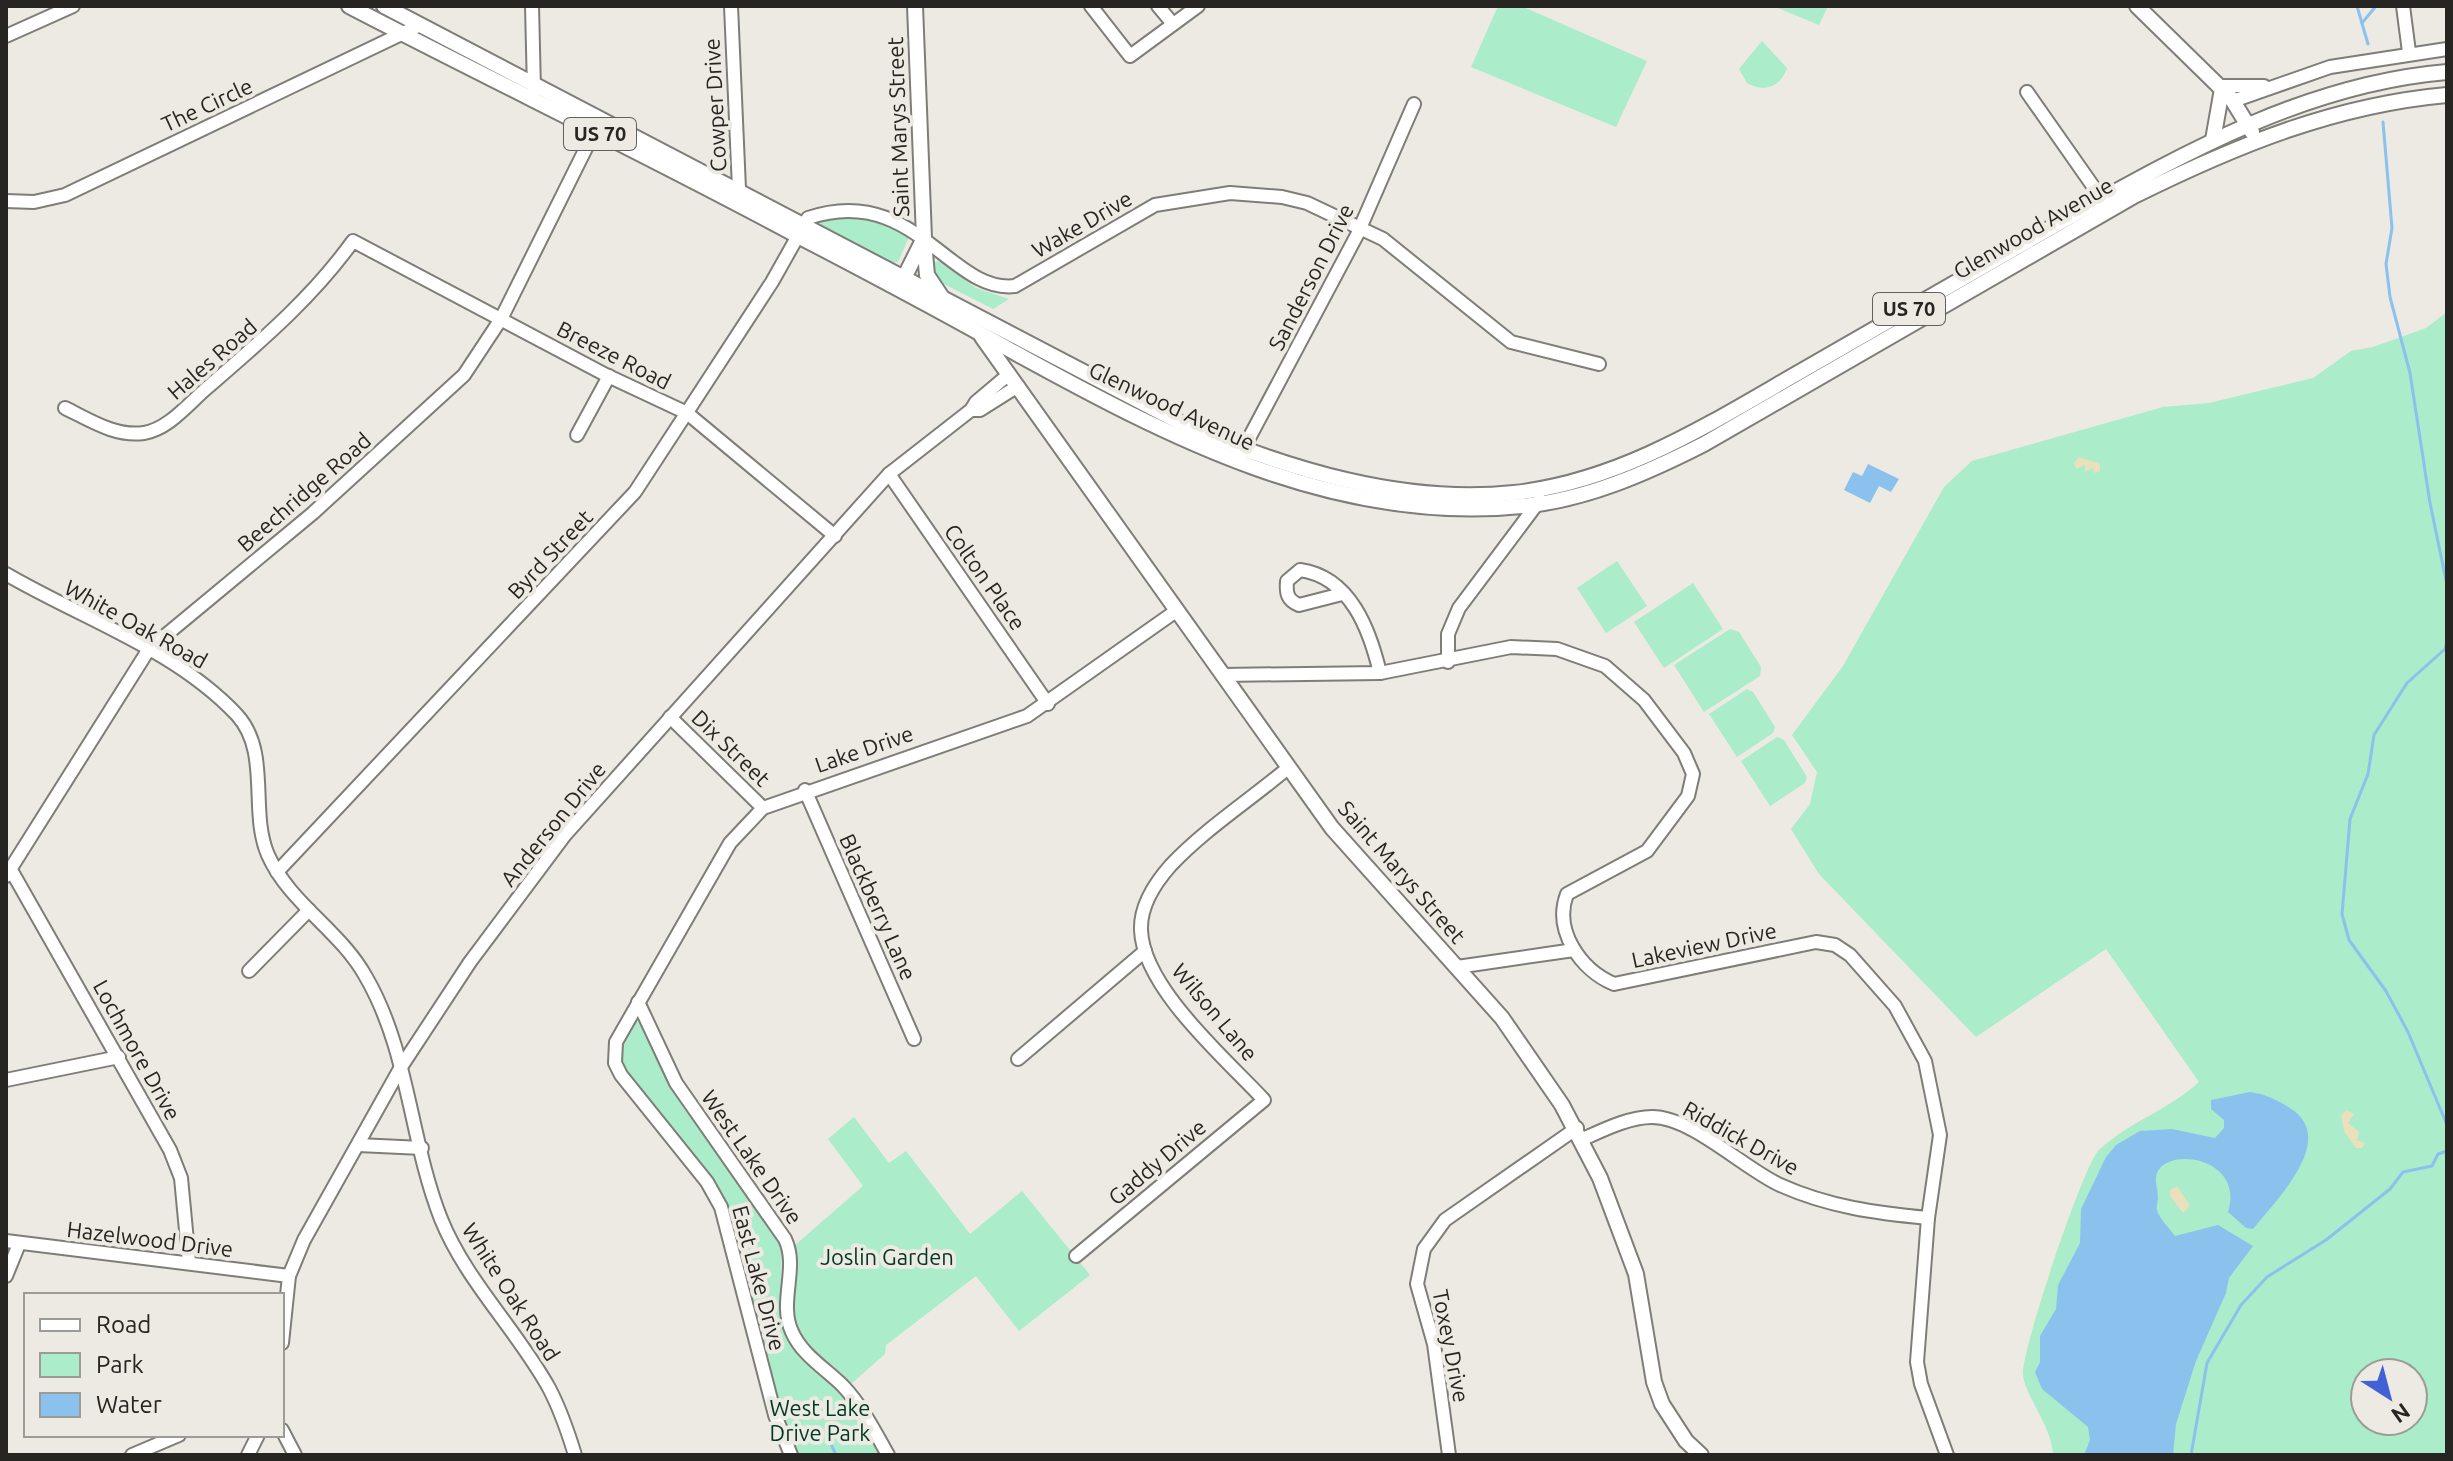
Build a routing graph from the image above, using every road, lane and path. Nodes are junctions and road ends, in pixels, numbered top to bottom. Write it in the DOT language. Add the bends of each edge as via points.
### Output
graph roads {
  1 [pos="73,6"];
  2 [pos="349,6"];
  3 [pos="384,6"];
  4 [pos="532,6"];
  5 [pos="731,6"];
  6 [pos="915,6"];
  7 [pos="1091,6"];
  8 [pos="1158,6"];
  9 [pos="1198,6"];
  10 [pos="2137,6"];
  11 [pos="2403,6"];
  12 [pos="1173,24"];
  13 [pos="420,25"];
  14 [pos="404,34"];
  15 [pos="6,36"];
  16 [pos="2447,49"];
  17 [pos="2409,52"];
  18 [pos="2447,72"];
  19 [pos="2267,86"];
  20 [pos="2221,87"];
  21 [pos="533,92"];
  22 [pos="2027,92"];
  23 [pos="2446,92"];
  24 [pos="2233,101"];
  25 [pos="1414,104"];
  26 [pos="2249,123"];
  27 [pos="598,125"];
  28 [pos="2213,140"];
  29 [pos="2254,140"];
  30 [pos="736,195"];
  31 [pos="2102,199"];
  32 [pos="6,201"];
  33 [pos="1361,226"];
  34 [pos="800,229"];
  35 [pos="924,238"];
  36 [pos="353,241"];
  37 [pos="902,284"];
  38 [pos="943,299"];
  39 [pos="501,319"];
  40 [pos="980,333"];
  41 [pos="1029,352"];
  42 [pos="1599,364"];
  43 [pos="609,376"];
  44 [pos="1013,380"];
  45 [pos="65,408"];
  46 [pos="687,413"];
  47 [pos="577,435"];
  48 [pos="1239,457"];
  49 [pos="889,474"];
  50 [pos="1540,496"];
  51 [pos="835,536"];
  52 [pos="6,574"];
  53 [pos="1342,594"];
  54 [pos="1176,611"];
  55 [pos="149,649"];
  56 [pos="1448,662"];
  57 [pos="1380,673"];
  58 [pos="1222,675"];
  59 [pos="1048,704"];
  60 [pos="670,717"];
  61 [pos="1288,768"];
  62 [pos="805,790"];
  63 [pos="763,808"];
  64 [pos="277,872"];
  65 [pos="8,873"];
  66 [pos="309,910"];
  67 [pos="1574,950"];
  68 [pos="1145,951"];
  69 [pos="1457,967"];
  70 [pos="249,971"];
  71 [pos="638,1002"];
  72 [pos="914,1039"];
  73 [pos="119,1057"];
  74 [pos="1018,1059"];
  75 [pos="401,1067"];
  76 [pos="6,1080"];
  77 [pos="1264,1100"];
  78 [pos="1580,1134"];
  79 [pos="358,1145"];
  80 [pos="422,1148"];
  81 [pos="1928,1218"];
  82 [pos="13,1243"];
  83 [pos="1076,1256"];
  84 [pos="189,1262"];
  85 [pos="6,1276"];
  86 [pos="289,1276"];
  87 [pos="284,1324"];
  88 [pos="284,1434"];
  89 [pos="174,1437"];
  90 [pos="257,1437"];
  91 [pos="132,1455"];
  92 [pos="248,1455"];
  93 [pos="295,1455"];
  94 [pos="575,1455"];
  95 [pos="791,1455"];
  96 [pos="888,1455"];
  97 [pos="1449,1455"];
  98 [pos="1701,1455"];
  99 [pos="1947,1455"];
  1 -- 15 [label="street"];
  2 -- 14 [label="main road, Glenwood Avenue / US 70"];
  3 -- 13 [label="main road, Glenwood Avenue / US 70"];
  4 -- 21 [label="street"];
  5 -- 30 [label="street, Cowper Drive"];
  6 -- 35 [label="main road, Saint Marys Street"];
  7 -- 12 [label="street" via="1130,56"];
  8 -- 12 [label="street"];
  9 -- 12 [label="street"];
  10 -- 20 [label="main road"];
  11 -- 17 [label="street"];
  13 -- 14 [label="street, The Circle"];
  13 -- 21 [label="main road, Glenwood Avenue / US 70"];
  14 -- 21 [label="main road, Glenwood Avenue / US 70"];
  14 -- 32 [label="street, The Circle" via="65,195"];
  16 -- 17 [label="street"];
  17 -- 19 [label="street"];
  18 -- 26 [label="main road, Glenwood Avenue / US 70" via="2352,89"];
  19 -- 20 [label="street"];
  19 -- 24 [label="street"];
  20 -- 24 [label="main road"];
  20 -- 28 [label="main road"];
  21 -- 27 [label="main road, Glenwood Avenue / US 70"];
  22 -- 31 [label="street"];
  23 -- 29 [label="main road, Glenwood Avenue / US 70" via="2338,114"];
  24 -- 26 [label="main road"];
  25 -- 33 [label="street, Sanderson Drive"];
  26 -- 28 [label="main road, Glenwood Avenue / US 70"];
  26 -- 29 [label="main road"];
  27 -- 30 [label="main road, Glenwood Avenue / US 70"];
  27 -- 39 [label="street, Beechridge Road"];
  28 -- 31 [label="main road, Glenwood Avenue / US 70"];
  29 -- 50 [label="main road, Glenwood Avenue / US 70" via="2134,196 1677,457 1626,480"];
  30 -- 34 [label="main road, Glenwood Avenue / US 70"];
  31 -- 50 [label="main road, Glenwood Avenue / US 70" via="1666,447"];
  33 -- 35 [label="street, Wake Drive" via="1282,197 1192,197 1155,205 1015,286 1000,288"];
  33 -- 42 [label="street, Wake Drive" via="1406,255 1511,342"];
  33 -- 48 [label="street, Sanderson Drive"];
  34 -- 35 [label="street, Wake Drive" via="808,218 862,211 893,220"];
  34 -- 37 [label="main road, Glenwood Avenue / US 70"];
  34 -- 46 [label="street, Byrd Street"];
  35 -- 37 [label="main road, Saint Marys Street"];
  35 -- 38 [label="main road" via="927,275"];
  36 -- 39 [label="street, Breeze Road"];
  36 -- 45 [label="street, Hales Road" via="275,331 172,420 148,433 121,435"];
  37 -- 38 [label="main road, Glenwood Avenue / US 70"];
  37 -- 40 [label="main road, Glenwood Avenue / US 70"];
  38 -- 41 [label="main road, Glenwood Avenue / US 70"];
  39 -- 43 [label="street, Breeze Road"];
  39 -- 55 [label="street, Beechridge Road" via="464,375 442,397"];
  40 -- 41 [label="main road, Glenwood Avenue / US 70"];
  40 -- 44 [label="main road, Saint Marys Street"];
  41 -- 44 [label="main road"];
  41 -- 48 [label="main road, Glenwood Avenue / US 70" via="1176,437"];
  43 -- 46 [label="street, Breeze Road"];
  43 -- 47 [label="street"];
  44 -- 49 [label="street, Anderson Drive"];
  44 -- 54 [label="main road, Saint Marys Street"];
  46 -- 51 [label="street, Breeze Road"];
  46 -- 64 [label="street, Byrd Street" via="635,492"];
  48 -- 50 [label="main road, Glenwood Avenue / US 70" via="1350,495 1412,504 1473,509"];
  49 -- 51 [label="street, Anderson Drive"];
  49 -- 59 [label="street, Colton Place"];
  50 -- 56 [label="street" via="1459,608 1448,634"];
  51 -- 60 [label="street, Anderson Drive"];
  52 -- 55 [label="street, White Oak Road"];
  53 -- 57 [label="street" via="1359,611 1372,638"];
  54 -- 58 [label="main road, Saint Marys Street"];
  54 -- 59 [label="street, Lake Drive"];
  55 -- 64 [label="street, White Oak Road" via="198,679 240,718 254,747 260,821 266,852"];
  55 -- 65 [label="street, Beechridge Road"];
  56 -- 57 [label="street, Lakeview Drive"];
  56 -- 67 [label="street, Lakeview Drive" via="1511,647 1557,649 1605,666 1644,700 1684,753 1693,774 1688,796 1647,851 1567,894 1562,918"];
  57 -- 58 [label="street, Lakeview Drive"];
  58 -- 61 [label="main road, Saint Marys Street"];
  59 -- 62 [label="street, Lake Drive" via="1027,716"];
  60 -- 63 [label="street, Dix Street"];
  60 -- 75 [label="street, Anderson Drive" via="565,835 470,962"];
  61 -- 68 [label="street, Wilson Lane" via="1172,864 1143,907"];
  61 -- 69 [label="main road, Saint Marys Street" via="1332,828"];
  62 -- 63 [label="street, Lake Drive"];
  62 -- 72 [label="street, Blackberry Lane"];
  63 -- 71 [label="street, Lake Drive" via="730,843"];
  64 -- 66 [label="street, White Oak Road"];
  65 -- 73 [label="street, Lochmore Drive"];
  66 -- 70 [label="street"];
  66 -- 75 [label="street, White Oak Road" via="345,945 367,978"];
  67 -- 69 [label="street"];
  67 -- 81 [label="street, Lakeview Drive" via="1594,975 1614,984 1816,942 1850,955 1895,1006 1925,1061 1940,1135"];
  68 -- 74 [label="street"];
  68 -- 77 [label="street, Wilson Lane" via="1173,1000"];
  69 -- 78 [label="main road, Saint Marys Street" via="1523,1045"];
  71 -- 95 [label="street, East Lake Drive" via="616,1042 615,1063 721,1207 775,1415"];
  71 -- 96 [label="street, West Lake Drive" via="676,1083 788,1246 787,1314 792,1334 851,1396"];
  73 -- 76 [label="street"];
  73 -- 84 [label="street, Lochmore Drive" via="181,1178"];
  75 -- 79 [label="street, Anderson Drive"];
  75 -- 80 [label="street, White Oak Road"];
  77 -- 83 [label="street, Gaddy Drive"];
  78 -- 81 [label="street, Riddick Drive" via="1652,1117 1683,1125 1747,1167 1810,1197 1870,1213"];
  78 -- 97 [label="street, Toxey Drive" via="1445,1220 1424,1249 1417,1284 1434,1344"];
  78 -- 98 [label="main road, Saint Marys Street" via="1636,1274 1662,1404"];
  79 -- 80 [label="street"];
  79 -- 86 [label="street, Anderson Drive"];
  80 -- 94 [label="street, White Oak Road" via="441,1219 548,1387"];
  81 -- 99 [label="street, Lakeview Drive" via="1917,1362"];
  82 -- 84 [label="street, Hazelwood Drive"];
  82 -- 85 [label="street"];
  84 -- 86 [label="street, Hazelwood Drive"];
  86 -- 87 [label="street, Anderson Drive"];
  88 -- 93 [label="street"];
  89 -- 91 [label="street"];
  90 -- 92 [label="street"];
}
